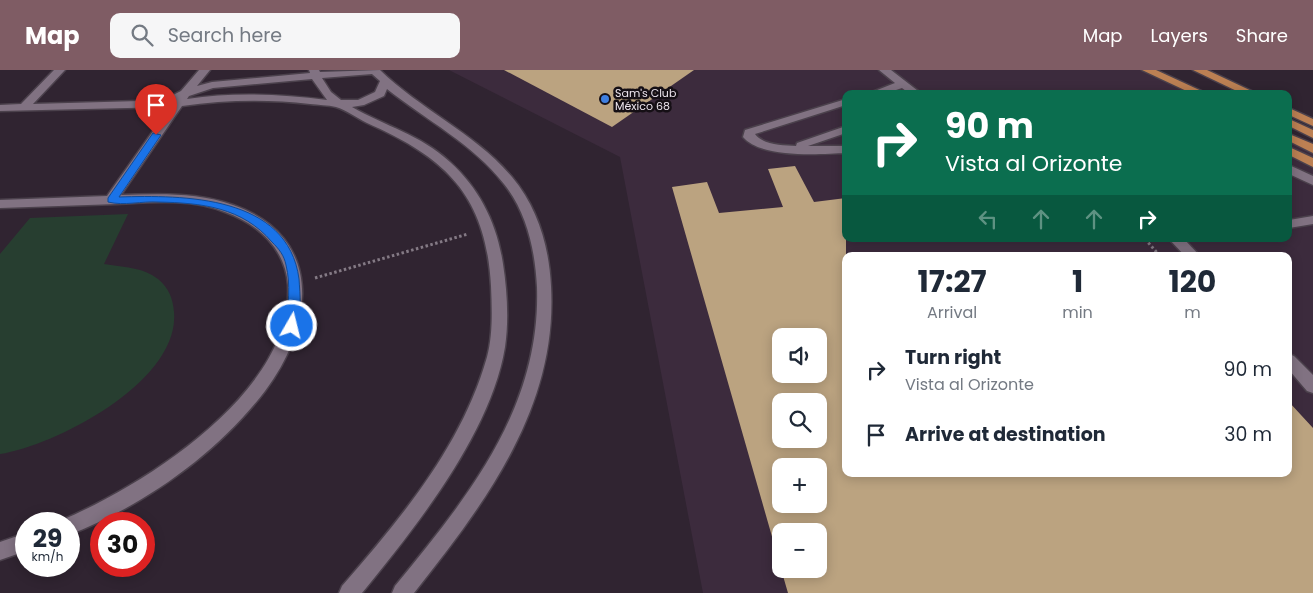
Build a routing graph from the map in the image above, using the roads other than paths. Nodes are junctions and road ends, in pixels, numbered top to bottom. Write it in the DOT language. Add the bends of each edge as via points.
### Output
graph roads {
  1 [pos="60,70"];
  2 [pos="205,70"];
  3 [pos="884,70"];
  4 [pos="1186,70"];
  5 [pos="1198,70"];
  6 [pos="1150,72"];
  7 [pos="314,74"];
  8 [pos="378,74"];
  9 [pos="903,84"];
  10 [pos="884,90"];
  11 [pos="911,90"];
  12 [pos="1176,90"];
  13 [pos="1193,90"];
  14 [pos="1225,90"];
  15 [pos="1243,90"];
  16 [pos="182,98"];
  17 [pos="842,103"];
  18 [pos="336,104"];
  19 [pos="24,107"];
  20 [pos="0,108"];
  21 [pos="1292,112"];
  22 [pos="1313,123"];
  23 [pos="1292,124"];
  24 [pos="842,129"];
  25 [pos="1313,134"];
  26 [pos="1292,138"];
  27 [pos="792,148"];
  28 [pos="1313,149"];
  29 [pos="842,150"];
  30 [pos="1292,152"];
  31 [pos="1313,163"];
  32 [pos="1292,170"];
  33 [pos="1313,181"];
  34 [pos="112,200"];
  35 [pos="0,204"];
  36 [pos="1313,220"];
  37 [pos="1292,224"];
  38 [pos="1182,242"];
  39 [pos="1190,252"];
  40 [pos="1292,363"];
  41 [pos="1313,386"];
  42 [pos="80,521"];
  43 [pos="15,546"];
  44 [pos="0,552"];
  45 [pos="349,593"];
  46 [pos="402,593"];
  1 -- 19 [label="street"];
  2 -- 16 [label="street"];
  3 -- 9 [label="street"];
  4 -- 14 [label="main road"];
  5 -- 15 [label="main road"];
  6 -- 12 [label="main road"];
  6 -- 13 [label="main road"];
  7 -- 8 [label="street"];
  7 -- 16 [label="street" via="212,85"];
  7 -- 18 [label="street"];
  8 -- 18 [label="street" via="380,94 360,103"];
  8 -- 46 [label="street" via="414,105 477,149 509,181 527,211 540,244 546,287 544,337 538,371 520,419 500,459 470,505"];
  9 -- 10 [label="street"];
  9 -- 11 [label="street"];
  16 -- 18 [label="street" via="296,99"];
  16 -- 19 [label="street" via="154,104"];
  16 -- 34 [label="street"];
  17 -- 27 [label="street" via="749,132 749,137 762,145"];
  18 -- 45 [label="street" via="412,139 462,180 475,196 490,228 499,294 498,340 473,419 430,494"];
  19 -- 20 [label="street"];
  21 -- 22 [label="main road"];
  23 -- 25 [label="main road"];
  24 -- 27 [label="street"];
  26 -- 28 [label="main road"];
  27 -- 29 [label="street"];
  30 -- 31 [label="main road"];
  32 -- 33 [label="street"];
  34 -- 35 [label="street"];
  34 -- 42 [label="street" via="156,198 209,202 264,226 287,252 295,283 292,326 268,374 246,401 196,449 118,502"];
  36 -- 37 [label="street"];
  38 -- 39 [label="street"];
  40 -- 41 [label="street"];
  43 -- 44 [label="street"];
}
